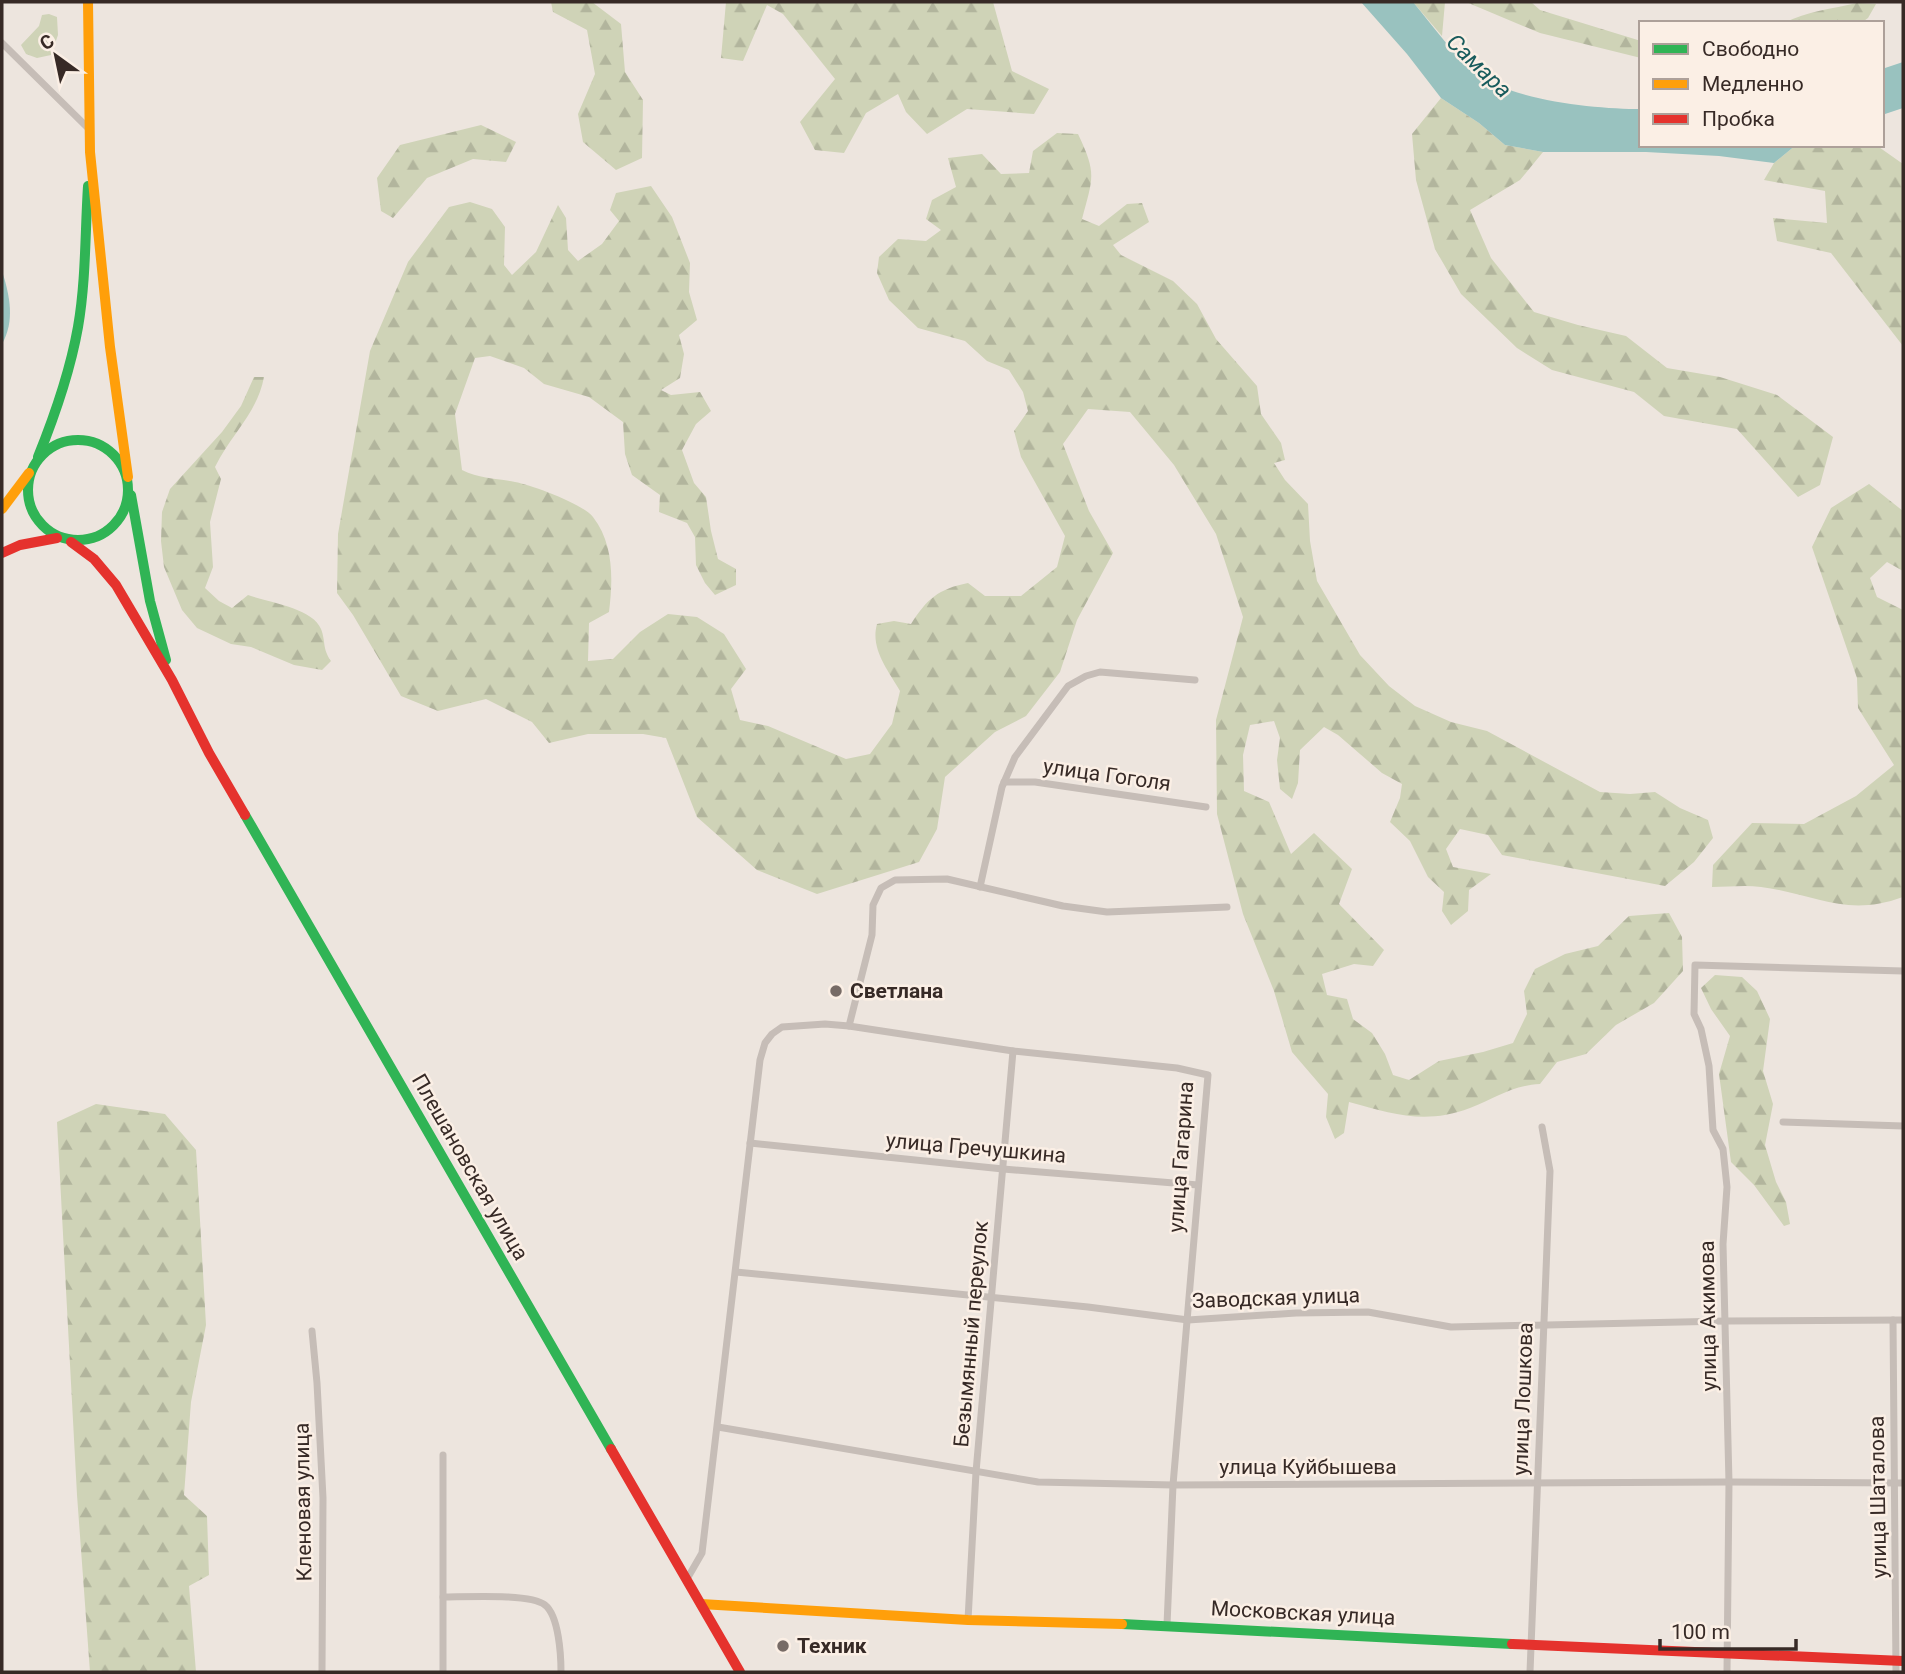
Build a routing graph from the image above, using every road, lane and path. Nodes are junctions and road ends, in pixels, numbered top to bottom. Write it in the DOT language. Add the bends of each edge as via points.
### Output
graph roads {
  1 [pos="88,2"];
  2 [pos="2,43"];
  3 [pos="90,130"];
  4 [pos="90,152"];
  5 [pos="37,459"];
  6 [pos="30,471"];
  7 [pos="129,483"];
  8 [pos="2,509"];
  9 [pos="57,538"];
  10 [pos="71,542"];
  11 [pos="2,553"];
  12 [pos="172,680"];
  13 [pos="1195,680"];
  14 [pos="1004,782"];
  15 [pos="1206,807"];
  16 [pos="980,887"];
  17 [pos="1227,907"];
  18 [pos="1903,971"];
  19 [pos="849,1026"];
  20 [pos="1013,1052"];
  21 [pos="1783,1122"];
  22 [pos="1903,1126"];
  23 [pos="1542,1127"];
  24 [pos="750,1143"];
  25 [pos="1003,1169"];
  26 [pos="1198,1185"];
  27 [pos="736,1272"];
  28 [pos="993,1297"];
  29 [pos="1188,1320"];
  30 [pos="1893,1320"];
  31 [pos="1903,1320"];
  32 [pos="1726,1321"];
  33 [pos="1544,1324"];
  34 [pos="312,1331"];
  35 [pos="718,1427"];
  36 [pos="443,1455"];
  37 [pos="976,1472"];
  38 [pos="1729,1482"];
  39 [pos="1899,1483"];
  40 [pos="1537,1484"];
  41 [pos="1173,1485"];
  42 [pos="687,1579"];
  43 [pos="443,1597"];
  44 [pos="701,1604"];
  45 [pos="968,1620"];
  46 [pos="1167,1625"];
  47 [pos="1531,1645"];
  48 [pos="1728,1653"];
  49 [pos="1899,1665"];
  50 [pos="321,1672"];
  51 [pos="443,1672"];
  52 [pos="561,1672"];
  53 [pos="740,1672"];
  54 [pos="1530,1672"];
  55 [pos="1727,1672"];
  1 -- 3 [label="main road"];
  2 -- 3 [label="street"];
  3 -- 4 [label="main road"];
  4 -- 5 [label="main road" via="79,324 58,407"];
  4 -- 7 [label="main road"];
  5 -- 6 [label="main road"];
  5 -- 7 [label="main road" via="62,443 88,441 111,452"];
  6 -- 8 [label="main road"];
  6 -- 9 [label="main road" via="27,486 32,511"];
  7 -- 10 [label="main road" via="126,505 111,528"];
  7 -- 12 [label="main road" via="150,601"];
  9 -- 10 [label="main road"];
  9 -- 11 [label="main road"];
  10 -- 12 [label="main road" via="106,570"];
  12 -- 42 [label="main road, Плешановская улица" via="216,765"];
  13 -- 14 [label="street" via="1100,672 1086,676 1068,686 1043,718 1015,757"];
  14 -- 15 [label="street, улица Гоголя" via="1035,782"];
  14 -- 16 [label="street"];
  16 -- 17 [label="street" via="1107,912"];
  16 -- 19 [label="street" via="947,879 895,880 881,888 873,905 872,935"];
  18 -- 32 [label="street, улица Акимова" via="1695,965 1694,1014 1709,1066 1713,1130 1723,1149 1727,1187 1723,1244"];
  19 -- 20 [label="street, улица Гагарина"];
  19 -- 24 [label="street, улица Гагарина" via="782,1027 772,1034 762,1052"];
  20 -- 25 [label="street, Безымянный переулок"];
  20 -- 26 [label="street, улица Гагарина" via="1208,1074"];
  21 -- 22 [label="street"];
  23 -- 33 [label="street, улица Лошкова" via="1550,1171"];
  24 -- 25 [label="street, улица Гречушкина"];
  24 -- 27 [label="street"];
  25 -- 26 [label="street, улица Гречушкина"];
  25 -- 28 [label="street, Безымянный переулок"];
  26 -- 29 [label="street, улица Гагарина"];
  27 -- 28 [label="street, Заводская улица"];
  27 -- 35 [label="street"];
  28 -- 29 [label="street, Заводская улица"];
  28 -- 37 [label="street, Безымянный переулок"];
  29 -- 33 [label="street, Заводская улица" via="1368,1312 1451,1327"];
  29 -- 41 [label="street, улица Гагарина"];
  30 -- 31 [label="street, Заводская улица"];
  30 -- 32 [label="street, Заводская улица"];
  30 -- 39 [label="street, улица Шаталова"];
  32 -- 33 [label="street, Заводская улица"];
  32 -- 38 [label="street, улица Акимова"];
  33 -- 40 [label="street, улица Лошкова"];
  34 -- 50 [label="street, Кленовая улица" via="323,1498"];
  35 -- 37 [label="street, улица Куйбышева"];
  35 -- 42 [label="street" via="702,1553"];
  36 -- 43 [label="street"];
  37 -- 41 [label="street, улица Куйбышева" via="1038,1482"];
  37 -- 45 [label="street, Безымянный переулок"];
  38 -- 39 [label="street, улица Куйбышева"];
  38 -- 40 [label="street, улица Куйбышева"];
  38 -- 48 [label="street, улица Акимова"];
  39 -- 49 [label="street, улица Шаталова"];
  40 -- 41 [label="street, улица Куйбышева"];
  40 -- 47 [label="street, улица Лошкова"];
  41 -- 46 [label="street, улица Гагарина"];
  42 -- 44 [label="main road, Плешановская улица"];
  43 -- 51 [label="street"];
  43 -- 52 [label="street" via="514,1597 547,1605 561,1653"];
  44 -- 45 [label="main road, Московская улица"];
  44 -- 53 [label="main road, Плешановская улица"];
  45 -- 46 [label="main road, Московская улица"];
  46 -- 47 [label="main road, Московская улица"];
  47 -- 48 [label="main road, Московская улица"];
  47 -- 54 [label="street, улица Лошкова"];
  48 -- 49 [label="main road, Московская улица"];
  48 -- 55 [label="street, улица Акимова"];
}
